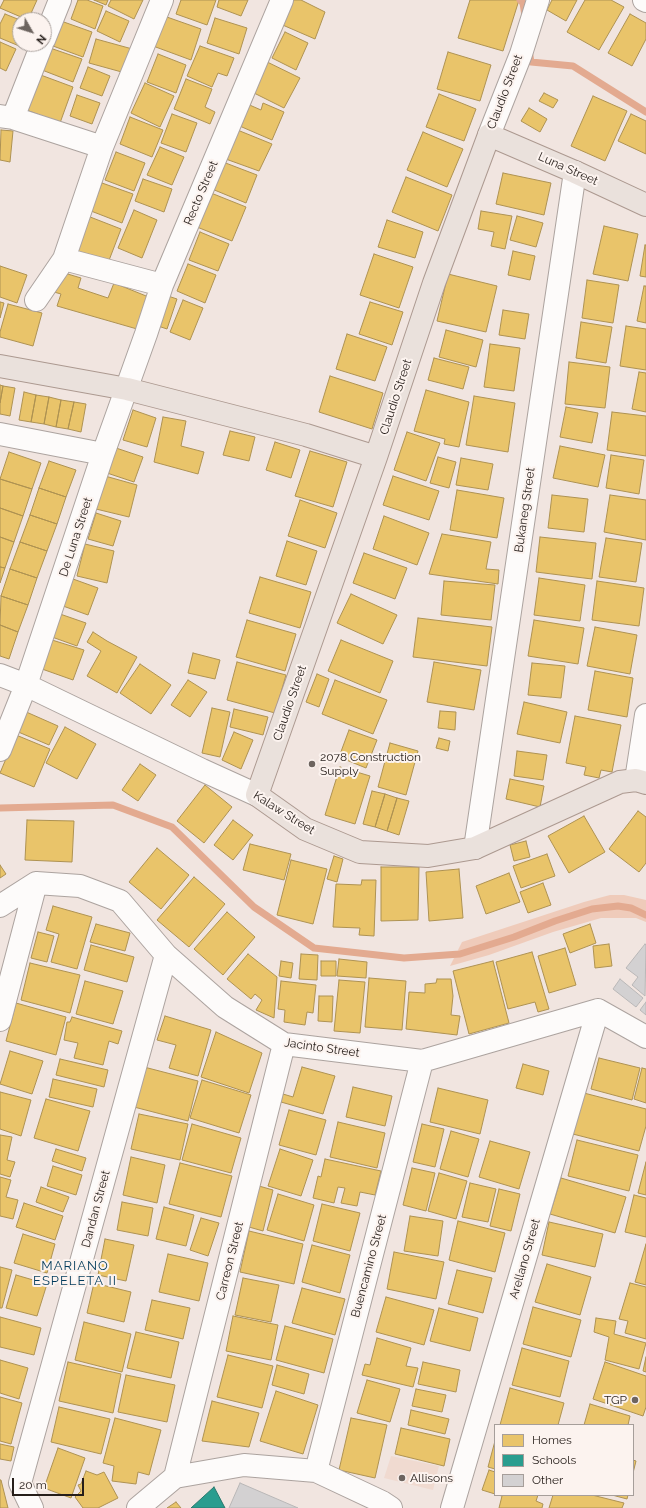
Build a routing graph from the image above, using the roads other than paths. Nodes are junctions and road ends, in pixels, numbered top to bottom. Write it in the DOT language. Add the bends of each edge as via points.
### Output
graph roads {
  1 [pos="60,0"];
  2 [pos="162,0"];
  3 [pos="282,0"];
  4 [pos="537,5"];
  5 [pos="52,20"];
  6 [pos="38,52"];
  7 [pos="7,117"];
  8 [pos="489,135"];
  9 [pos="102,147"];
  10 [pos="575,172"];
  11 [pos="646,205"];
  12 [pos="64,259"];
  13 [pos="162,285"];
  14 [pos="36,300"];
  15 [pos="0,366"];
  16 [pos="127,389"];
  17 [pos="0,435"];
  18 [pos="103,454"];
  19 [pos="376,457"];
  20 [pos="0,675"];
  21 [pos="26,685"];
  22 [pos="646,715"];
  23 [pos="0,750"];
  24 [pos="641,782"];
  25 [pos="257,795"];
  26 [pos="476,848"];
  27 [pos="36,883"];
  28 [pos="0,906"];
  29 [pos="166,955"];
  30 [pos="598,1010"];
  31 [pos="0,1020"];
  32 [pos="646,1037"];
  33 [pos="284,1044"];
  34 [pos="422,1061"];
  35 [pos="316,1471"];
  36 [pos="175,1478"];
  37 [pos="32,1508"];
  38 [pos="138,1508"];
  39 [pos="391,1508"];
  40 [pos="452,1508"];
  1 -- 5 [label="street"];
  2 -- 9 [label="street"];
  3 -- 13 [label="street, Recto Street"];
  4 -- 8 [label="street, Claudio Street"];
  6 -- 7 [label="street"];
  7 -- 9 [label="street"];
  8 -- 10 [label="main road, Luna Street"];
  8 -- 19 [label="main road, Claudio Street" via="434,283"];
  9 -- 12 [label="street"];
  10 -- 11 [label="main road, Luna Street"];
  10 -- 26 [label="street, Bukaneg Street"];
  12 -- 13 [label="street"];
  12 -- 14 [label="street"];
  13 -- 16 [label="street, Recto Street"];
  15 -- 16 [label="main road"];
  16 -- 18 [label="street, De Luna Street"];
  16 -- 19 [label="main road" via="306,435"];
  17 -- 18 [label="street"];
  18 -- 21 [label="street, De Luna Street"];
  19 -- 25 [label="main road, Claudio Street"];
  20 -- 21 [label="street, Kalaw Street"];
  21 -- 23 [label="street, De Luna Street"];
  21 -- 25 [label="street, Kalaw Street"];
  22 -- 24 [label="street"];
  24 -- 26 [label="main road, Kalaw Street" via="620,782"];
  25 -- 26 [label="main road, Kalaw Street" via="305,829 360,852 428,856"];
  27 -- 28 [label="street"];
  27 -- 29 [label="street, Jacinto Street" via="80,886 120,901"];
  27 -- 31 [label="street"];
  29 -- 33 [label="street, Jacinto Street" via="225,1007"];
  29 -- 37 [label="street, Dandan Street" via="20,1483"];
  30 -- 32 [label="street"];
  30 -- 34 [label="street, Jacinto Street"];
  30 -- 40 [label="street, Arellano Street"];
  33 -- 34 [label="street, Jacinto Street"];
  33 -- 36 [label="street, Carreon Street"];
  34 -- 35 [label="street, Buencamino Street"];
  35 -- 36 [label="street" via="244,1465"];
  35 -- 39 [label="street"];
  36 -- 38 [label="street"];
}
